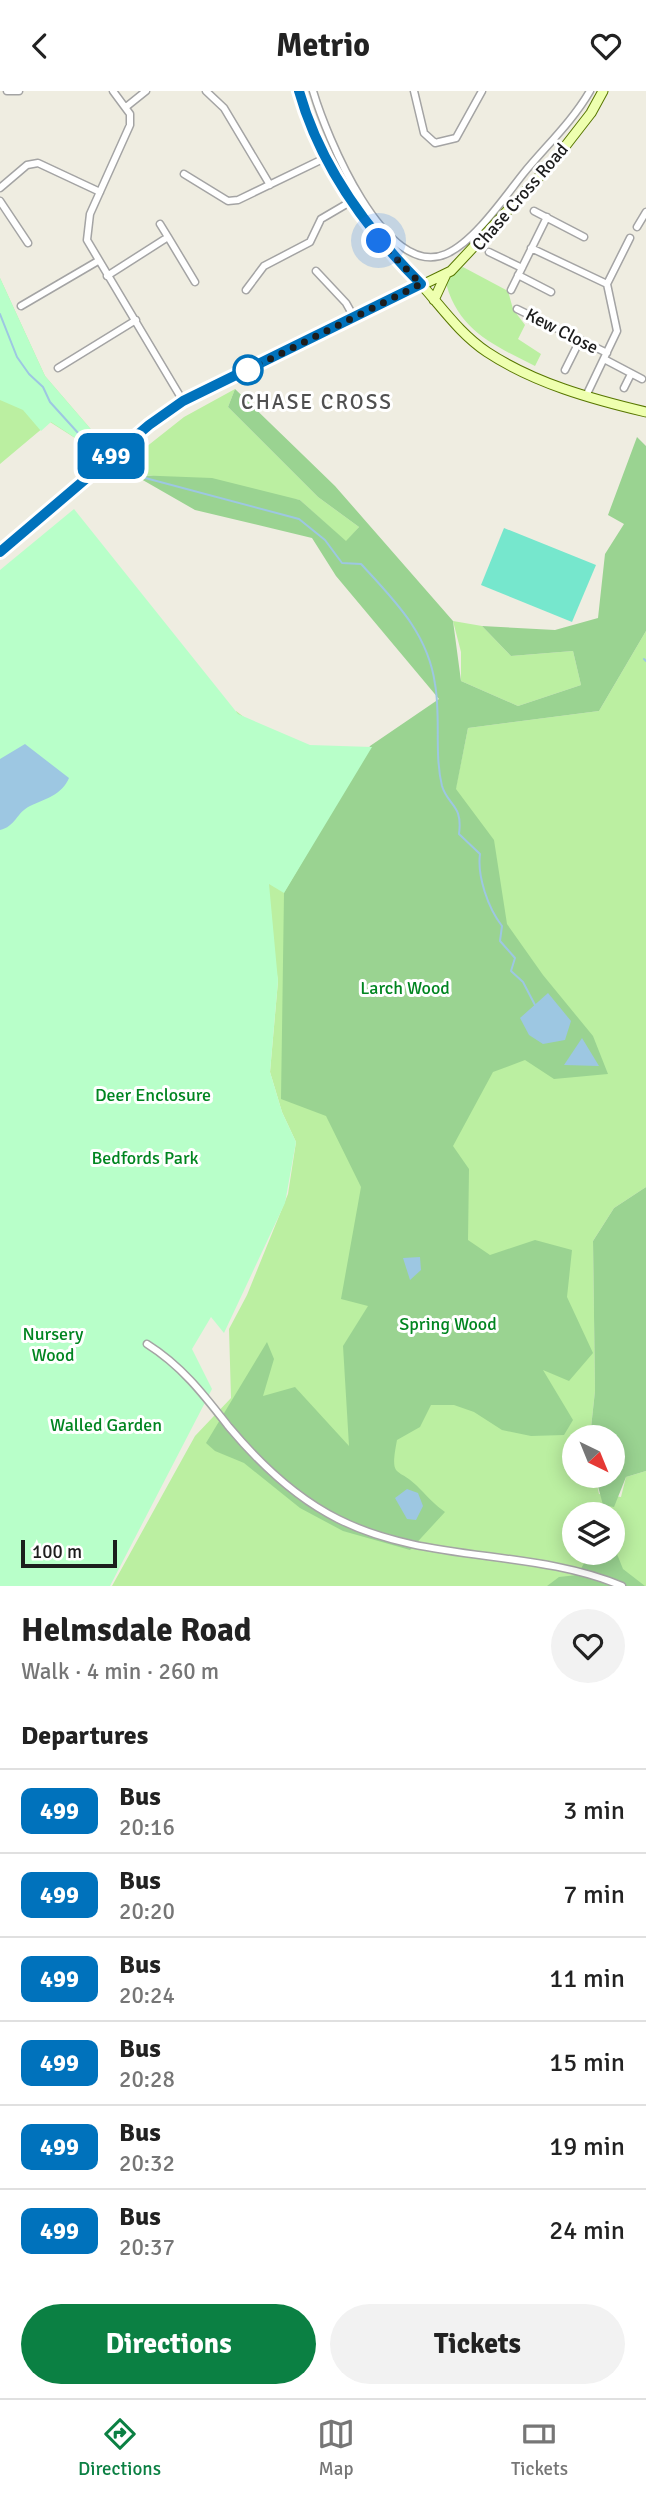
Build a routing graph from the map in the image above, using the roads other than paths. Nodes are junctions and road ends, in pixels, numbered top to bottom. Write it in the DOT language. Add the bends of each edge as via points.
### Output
graph roads {
  1 [pos="7,91"];
  2 [pos="19,91"];
  3 [pos="113,91"];
  4 [pos="146,91"];
  5 [pos="206,91"];
  6 [pos="299,91"];
  7 [pos="313,91"];
  8 [pos="414,91"];
  9 [pos="482,91"];
  10 [pos="590,91"];
  11 [pos="603,91"];
  12 [pos="126,107"];
  13 [pos="558,133"];
  14 [pos="568,142"];
  15 [pos="327,157"];
  16 [pos="184,174"];
  17 [pos="270,185"];
  18 [pos="0,188"];
  19 [pos="100,192"];
  20 [pos="0,201"];
  21 [pos="350,202"];
  22 [pos="534,211"];
  23 [pos="646,212"];
  24 [pos="547,217"];
  25 [pos="160,224"];
  26 [pos="637,226"];
  27 [pos="168,237"];
  28 [pos="584,237"];
  29 [pos="630,238"];
  30 [pos="28,243"];
  31 [pos="531,248"];
  32 [pos="489,252"];
  33 [pos="98,261"];
  34 [pos="316,271"];
  35 [pos="520,271"];
  36 [pos="446,274"];
  37 [pos="107,276"];
  38 [pos="195,282"];
  39 [pos="421,284"];
  40 [pos="607,284"];
  41 [pos="246,290"];
  42 [pos="511,290"];
  43 [pos="551,292"];
  44 [pos="434,300"];
  45 [pos="21,306"];
  46 [pos="517,309"];
  47 [pos="355,319"];
  48 [pos="136,320"];
  49 [pos="580,340"];
  50 [pos="605,356"];
  51 [pos="58,367"];
  52 [pos="565,370"];
  53 [pos="631,374"];
  54 [pos="642,379"];
  55 [pos="624,388"];
  56 [pos="586,396"];
  57 [pos="183,401"];
  58 [pos="646,412"];
  59 [pos="0,552"];
  60 [pos="147,1344"];
  61 [pos="622,1586"];
  1 -- 2 [label="street"];
  3 -- 12 [label="street"];
  4 -- 12 [label="street"];
  5 -- 17 [label="street" via="224,108"];
  6 -- 15 [label="main road"];
  7 -- 13 [label="street" via="355,186 375,219 402,250 418,257 438,257 460,245"];
  8 -- 9 [label="street" via="425,133 436,143 456,138"];
  10 -- 13 [label="street"];
  11 -- 14 [label="main road, Chase Cross Road"];
  12 -- 19 [label="street" via="130,125"];
  13 -- 14 [label="street"];
  14 -- 36 [label="main road, Chase Cross Road"];
  15 -- 17 [label="street"];
  15 -- 21 [label="main road"];
  16 -- 17 [label="street" via="228,201"];
  18 -- 19 [label="street" via="27,165 38,163"];
  19 -- 33 [label="street" via="87,228 87,240"];
  20 -- 30 [label="street"];
  21 -- 39 [label="main road" via="383,246"];
  21 -- 41 [label="street" via="321,219 310,242 270,259"];
  22 -- 24 [label="street"];
  23 -- 26 [label="street"];
  24 -- 28 [label="street"];
  24 -- 31 [label="street"];
  25 -- 27 [label="street"];
  27 -- 37 [label="street"];
  27 -- 38 [label="street"];
  29 -- 40 [label="street"];
  31 -- 35 [label="street"];
  31 -- 40 [label="street"];
  32 -- 35 [label="street"];
  33 -- 37 [label="street"];
  33 -- 45 [label="street"];
  34 -- 47 [label="street"];
  35 -- 42 [label="street"];
  35 -- 43 [label="street"];
  36 -- 39 [label="main road, Chase Cross Road"];
  36 -- 44 [label="main road"];
  37 -- 48 [label="street"];
  39 -- 44 [label="main road"];
  39 -- 47 [label="main road, Chase Cross Road"];
  40 -- 50 [label="street" via="617,331"];
  44 -- 56 [label="main road" via="486,351"];
  46 -- 49 [label="street, Kew Close"];
  47 -- 57 [label="main road, Chase Cross Road"];
  48 -- 51 [label="street"];
  48 -- 57 [label="street"];
  49 -- 50 [label="street, Kew Close"];
  49 -- 52 [label="street"];
  50 -- 53 [label="street, Kew Close"];
  50 -- 56 [label="street"];
  53 -- 54 [label="street, Kew Close"];
  53 -- 55 [label="street"];
  56 -- 58 [label="main road"];
  57 -- 59 [label="main road, Chase Cross Road"];
  60 -- 61 [label="street" via="202,1391 270,1470 300,1497 339,1520 432,1548 569,1568"];
}
